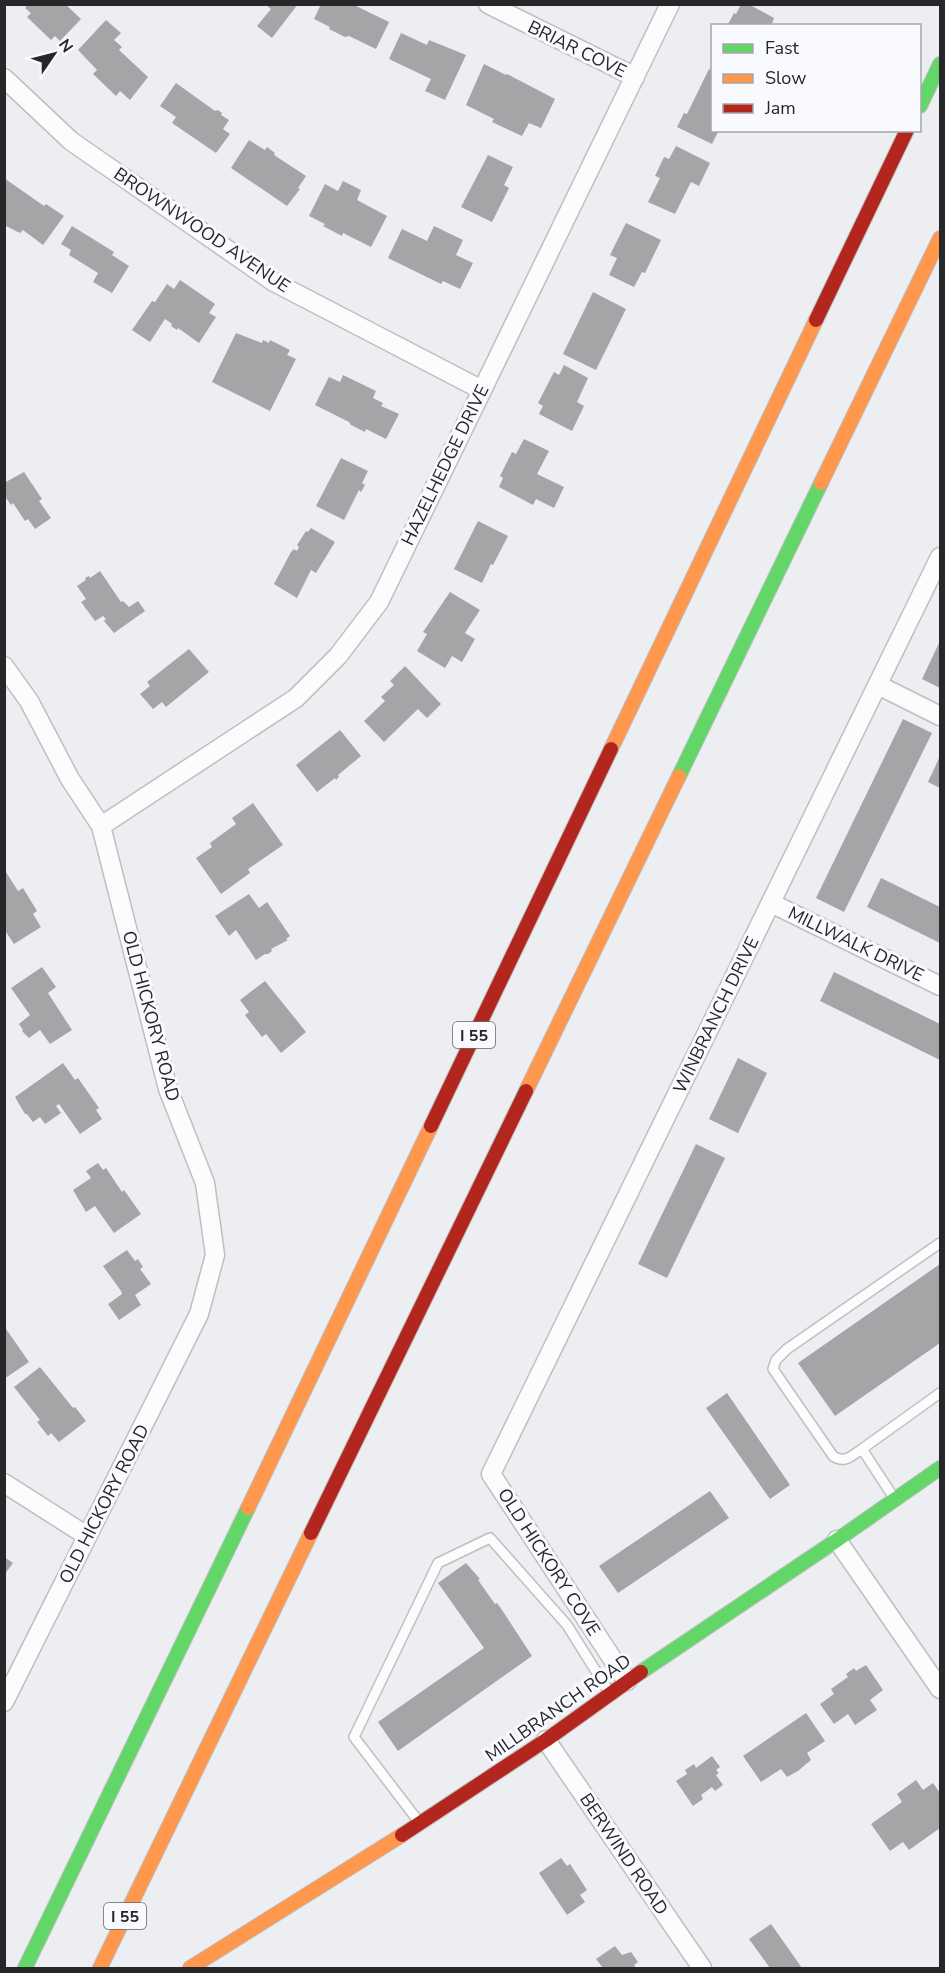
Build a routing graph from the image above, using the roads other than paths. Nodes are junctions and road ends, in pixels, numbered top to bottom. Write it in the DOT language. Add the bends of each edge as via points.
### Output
graph roads {
  1 [pos="488,4"];
  2 [pos="670,4"];
  3 [pos="940,64"];
  4 [pos="634,77"];
  5 [pos="4,78"];
  6 [pos="921,104"];
  7 [pos="906,132"];
  8 [pos="940,238"];
  9 [pos="482,390"];
  10 [pos="940,557"];
  11 [pos="4,666"];
  12 [pos="878,685"];
  13 [pos="940,716"];
  14 [pos="102,826"];
  15 [pos="771,903"];
  16 [pos="940,986"];
  17 [pos="940,1243"];
  18 [pos="940,1393"];
  19 [pos="862,1449"];
  20 [pos="940,1468"];
  21 [pos="491,1474"];
  22 [pos="4,1483"];
  23 [pos="895,1500"];
  24 [pos="87,1536"];
  25 [pos="837,1540"];
  26 [pos="627,1681"];
  27 [pos="940,1689"];
  28 [pos="609,1693"];
  29 [pos="4,1701"];
  30 [pos="546,1740"];
  31 [pos="420,1824"];
  32 [pos="25,1968"];
  33 [pos="100,1968"];
  34 [pos="190,1968"];
  35 [pos="702,1968"];
  1 -- 4 [label="street, BRIAR COVE"];
  2 -- 4 [label="street, HAZELHEDGE DRIVE"];
  3 -- 6 [label="main road"];
  4 -- 9 [label="street, HAZELHEDGE DRIVE"];
  5 -- 9 [label="street, BROWNWOOD AVENUE" via="71,141 274,282"];
  7 -- 32 [label="main road, I 55"];
  8 -- 33 [label="main road, I 55"];
  9 -- 14 [label="street, HAZELHEDGE DRIVE" via="379,602 338,656 296,698"];
  10 -- 12 [label="street, WINBRANCH DRIVE"];
  11 -- 14 [label="street, OLD HICKORY ROAD" via="29,700 70,778"];
  12 -- 13 [label="street"];
  12 -- 15 [label="street, WINBRANCH DRIVE"];
  14 -- 24 [label="street, OLD HICKORY ROAD" via="168,1089 205,1183 215,1255 199,1314"];
  15 -- 16 [label="street, MILLWALK DRIVE"];
  15 -- 21 [label="street, WINBRANCH DRIVE"];
  17 -- 19 [label="lane" via="776,1360 773,1369 833,1456 845,1461"];
  18 -- 19 [label="lane"];
  19 -- 23 [label="lane"];
  20 -- 23 [label="main road, MILLBRANCH ROAD"];
  21 -- 26 [label="street, OLD HICKORY COVE"];
  22 -- 24 [label="street"];
  23 -- 25 [label="main road, MILLBRANCH ROAD"];
  24 -- 29 [label="street, OLD HICKORY ROAD"];
  25 -- 26 [label="main road, MILLBRANCH ROAD"];
  25 -- 27 [label="street"];
  26 -- 28 [label="main road, MILLBRANCH ROAD"];
  28 -- 30 [label="main road, MILLBRANCH ROAD"];
  28 -- 31 [label="lane" via="567,1625 490,1538 438,1563 354,1737"];
  30 -- 31 [label="main road, MILLBRANCH ROAD"];
  30 -- 35 [label="street, BERWIND ROAD"];
  31 -- 34 [label="main road, MILLBRANCH ROAD"];
}
